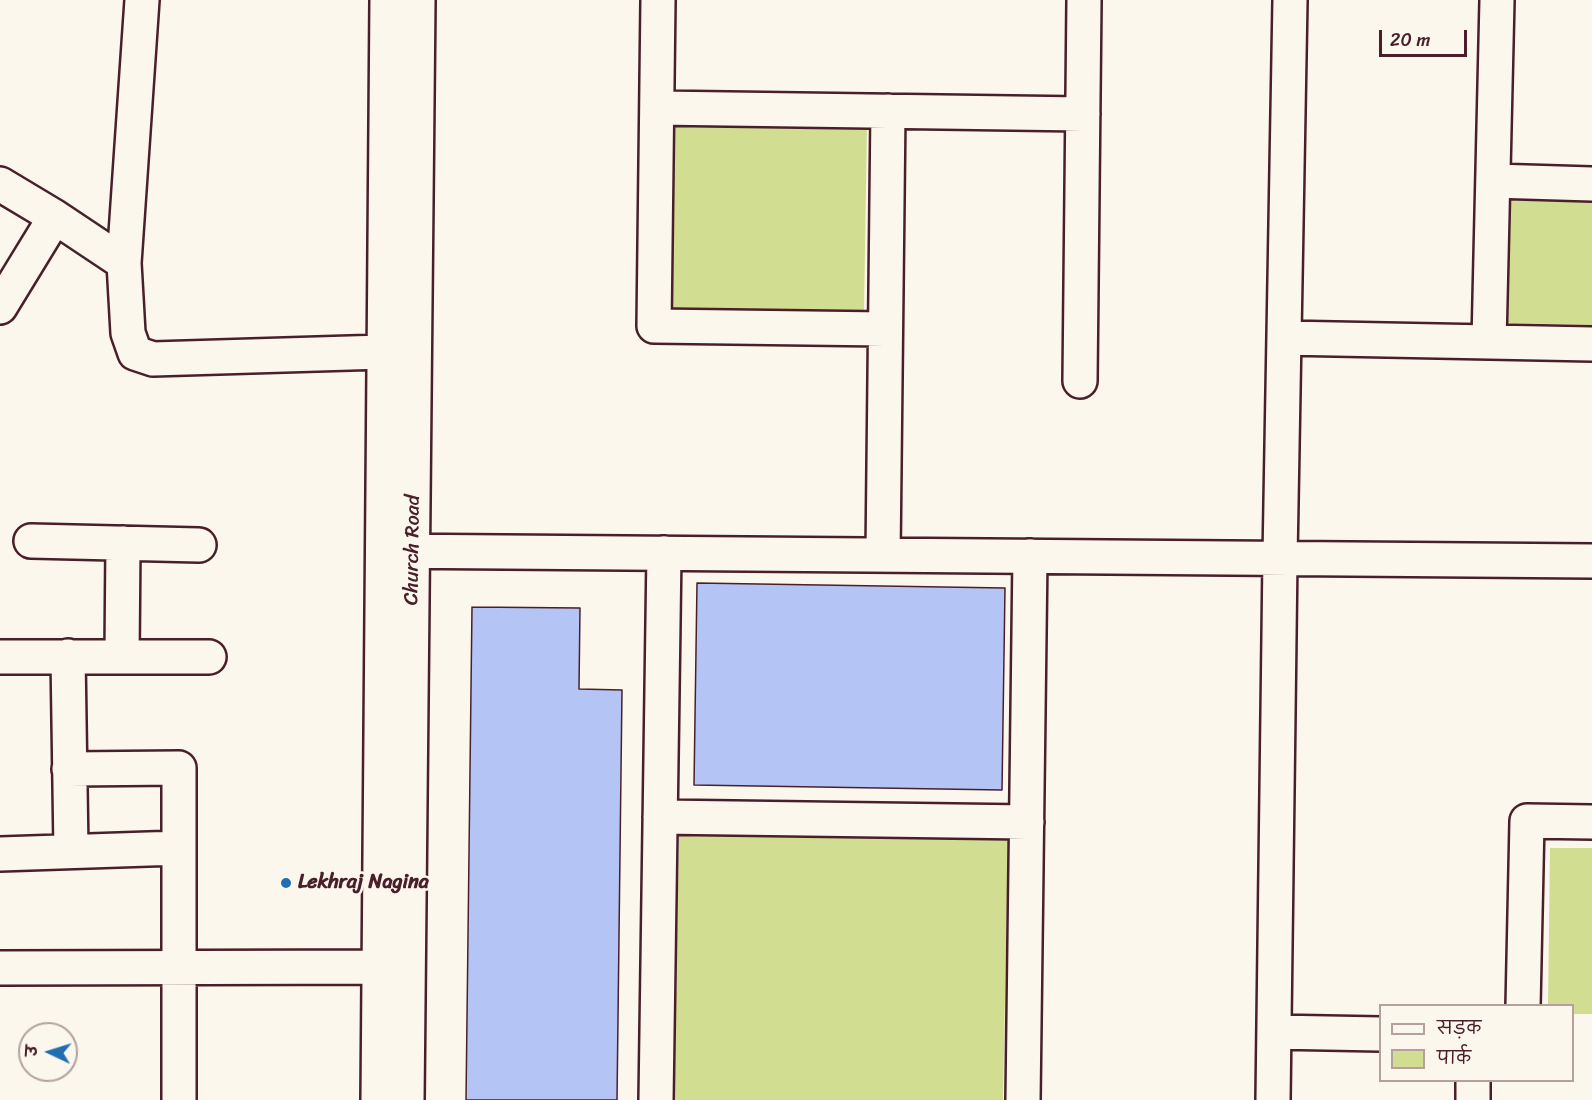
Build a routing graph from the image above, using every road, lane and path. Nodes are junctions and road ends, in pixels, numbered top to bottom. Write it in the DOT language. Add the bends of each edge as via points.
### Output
graph roads {
  1 [pos="142,0"];
  2 [pos="387,0"];
  3 [pos="418,0"];
  4 [pos="658,0"];
  5 [pos="1084,0"];
  6 [pos="1290,0"];
  7 [pos="1497,0"];
  8 [pos="657,108"];
  9 [pos="888,111"];
  10 [pos="1083,114"];
  11 [pos="1493,181"];
  12 [pos="0,184"];
  13 [pos="1592,184"];
  14 [pos="55,217"];
  15 [pos="124,263"];
  16 [pos="0,307"];
  17 [pos="885,329"];
  18 [pos="1284,338"];
  19 [pos="1490,342"];
  20 [pos="1592,344"];
  21 [pos="383,352"];
  22 [pos="1080,381"];
  23 [pos="31,541"];
  24 [pos="123,543"];
  25 [pos="199,545"];
  26 [pos="398,551"];
  27 [pos="664,553"];
  28 [pos="883,555"];
  29 [pos="1030,556"];
  30 [pos="1280,558"];
  31 [pos="1592,561"];
  32 [pos="68,656"];
  33 [pos="122,656"];
  34 [pos="0,657"];
  35 [pos="210,657"];
  36 [pos="69,769"];
  37 [pos="660,817"];
  38 [pos="1027,822"];
  39 [pos="1592,822"];
  40 [pos="178,848"];
  41 [pos="71,851"];
  42 [pos="0,854"];
  43 [pos="178,967"];
  44 [pos="394,967"];
  45 [pos="0,968"];
  46 [pos="1523,1004"];
  47 [pos="1274,1032"];
  48 [pos="1379,1034"];
  49 [pos="1473,1082"];
  50 [pos="179,1100"];
  51 [pos="378,1100"];
  52 [pos="407,1100"];
  53 [pos="656,1100"];
  54 [pos="1023,1100"];
  55 [pos="1273,1100"];
  56 [pos="1473,1100"];
  1 -- 15 [label="street"];
  2 -- 21 [label="street, Church Road"];
  3 -- 26 [label="street, Church Road"];
  4 -- 8 [label="street"];
  5 -- 10 [label="street"];
  6 -- 18 [label="street"];
  7 -- 11 [label="street"];
  8 -- 9 [label="street"];
  8 -- 17 [label="street" via="654,326"];
  9 -- 10 [label="street"];
  9 -- 17 [label="street"];
  10 -- 22 [label="street"];
  11 -- 13 [label="street"];
  11 -- 19 [label="street"];
  12 -- 14 [label="street"];
  14 -- 15 [label="street"];
  14 -- 16 [label="street"];
  15 -- 21 [label="street" via="128,333 135,353 153,359"];
  17 -- 28 [label="street"];
  18 -- 19 [label="street"];
  18 -- 30 [label="street"];
  19 -- 20 [label="street"];
  21 -- 26 [label="street, Church Road"];
  23 -- 24 [label="street"];
  24 -- 25 [label="street"];
  24 -- 33 [label="street"];
  26 -- 27 [label="street"];
  26 -- 44 [label="street, Church Road"];
  27 -- 28 [label="street"];
  27 -- 37 [label="street"];
  28 -- 29 [label="street"];
  29 -- 30 [label="street"];
  29 -- 38 [label="street"];
  30 -- 31 [label="street"];
  30 -- 47 [label="street"];
  32 -- 33 [label="street"];
  32 -- 34 [label="street"];
  32 -- 36 [label="street"];
  33 -- 35 [label="street"];
  36 -- 40 [label="street" via="179,768"];
  36 -- 41 [label="street"];
  37 -- 38 [label="street"];
  37 -- 53 [label="street"];
  38 -- 54 [label="street"];
  39 -- 46 [label="street" via="1527,821"];
  40 -- 41 [label="street"];
  40 -- 43 [label="street"];
  41 -- 42 [label="street"];
  43 -- 44 [label="street"];
  43 -- 45 [label="street"];
  43 -- 50 [label="street"];
  44 -- 51 [label="street, Church Road"];
  44 -- 52 [label="street, Church Road"];
  47 -- 48 [label="street"];
  47 -- 55 [label="street"];
  49 -- 56 [label="street"];
}
